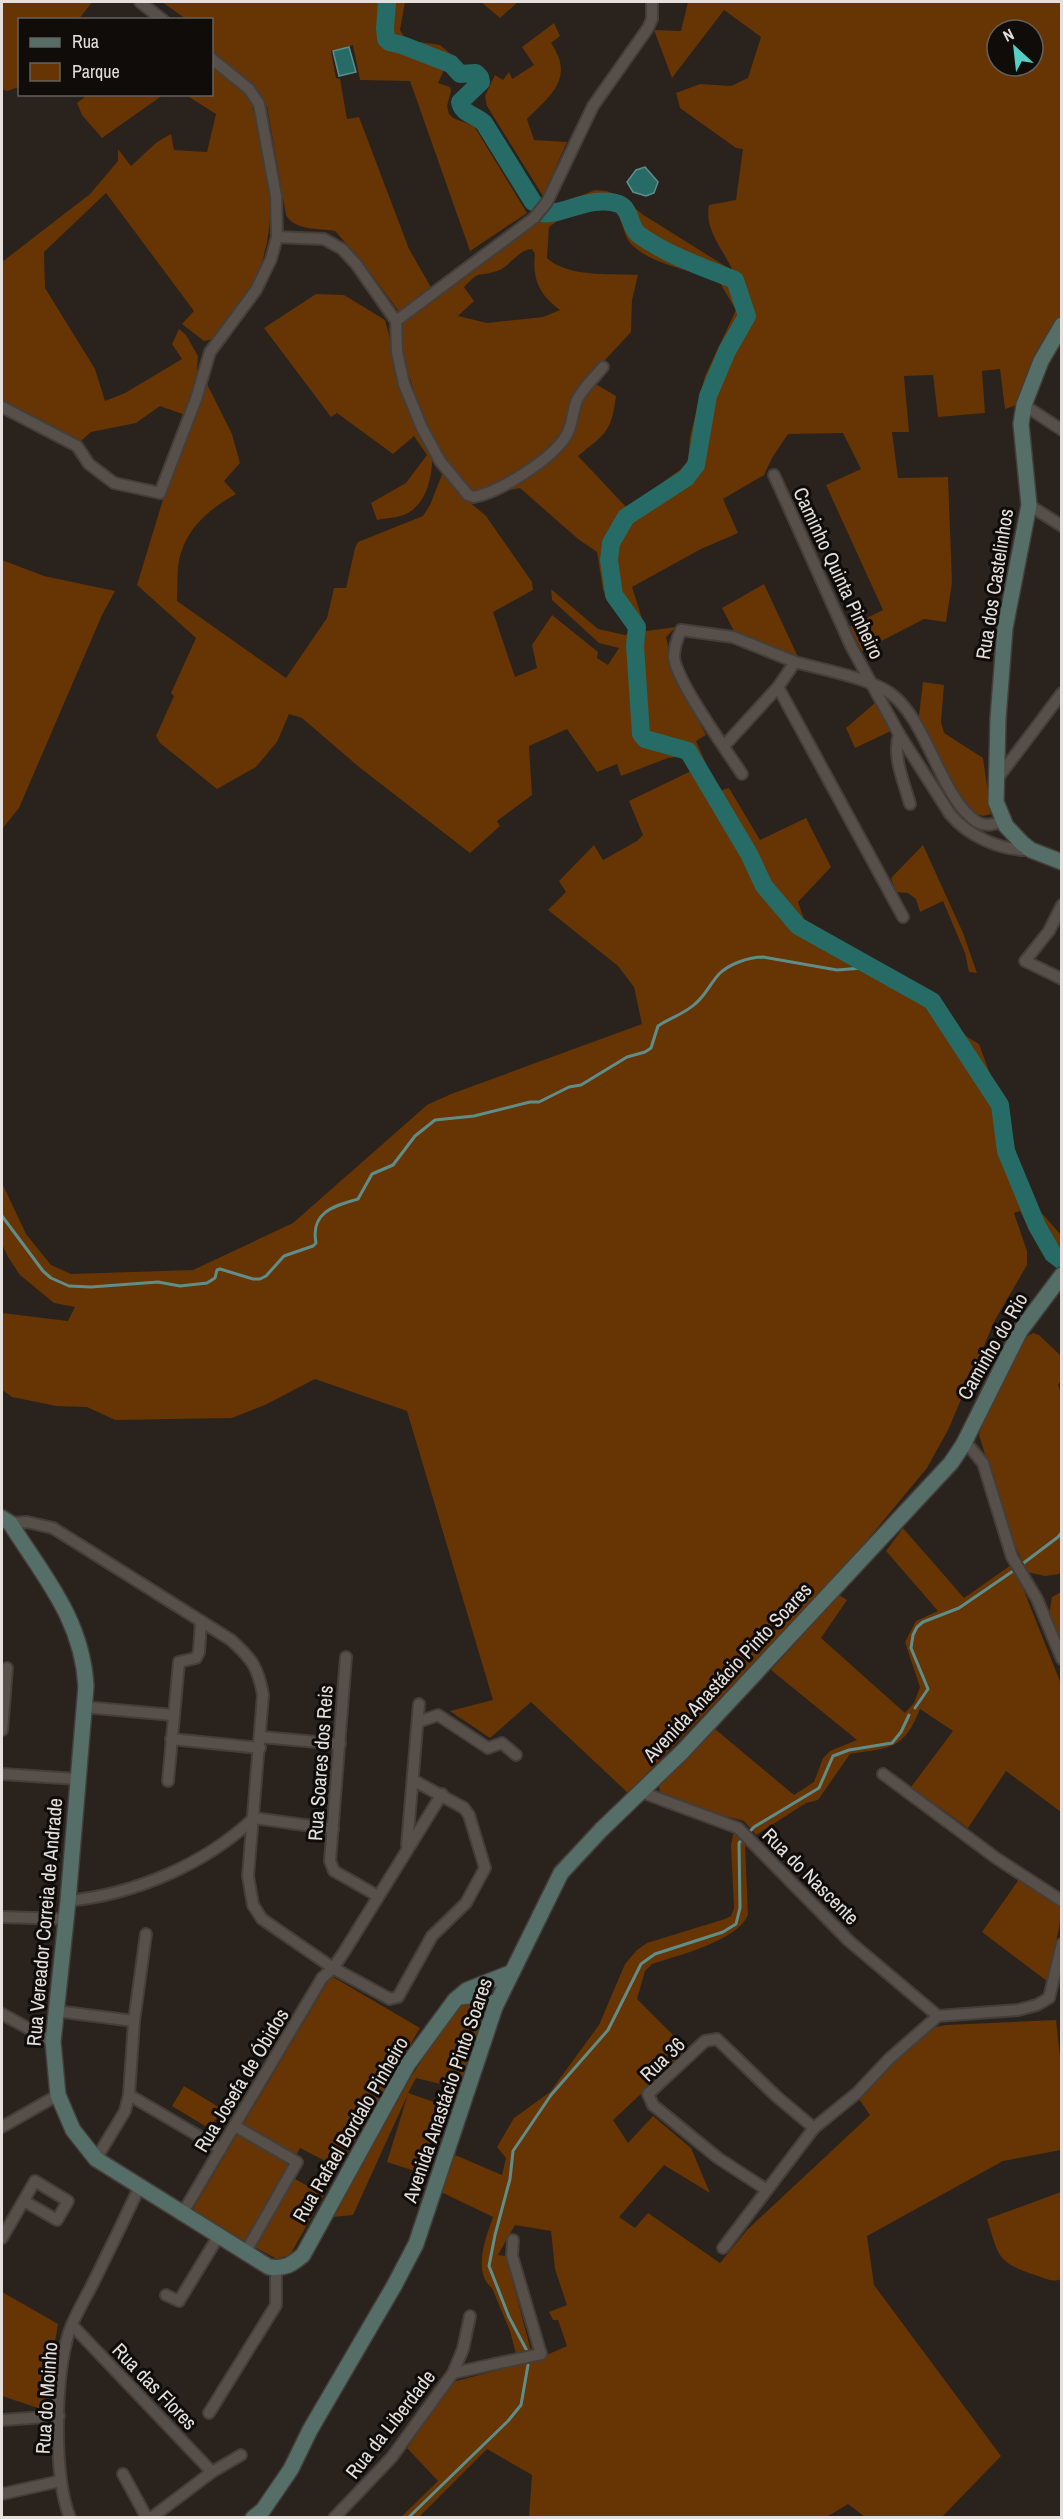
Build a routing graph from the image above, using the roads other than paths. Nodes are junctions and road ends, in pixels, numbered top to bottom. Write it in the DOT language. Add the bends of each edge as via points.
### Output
graph roads {
  1 [pos="140,2"];
  2 [pos="652,2"];
  3 [pos="160,18"];
  4 [pos="213,60"];
  5 [pos="277,237"];
  6 [pos="396,321"];
  7 [pos="1062,325"];
  8 [pos="603,367"];
  9 [pos="1024,405"];
  10 [pos="2,407"];
  11 [pos="1062,430"];
  12 [pos="774,475"];
  13 [pos="1029,505"];
  14 [pos="1062,526"];
  15 [pos="795,662"];
  16 [pos="873,685"];
  17 [pos="778,687"];
  18 [pos="1062,693"];
  19 [pos="898,734"];
  20 [pos="724,746"];
  21 [pos="742,774"];
  22 [pos="997,780"];
  23 [pos="910,804"];
  24 [pos="1004,821"];
  25 [pos="1031,850"];
  26 [pos="1062,862"];
  27 [pos="1062,905"];
  28 [pos="903,917"];
  29 [pos="1062,979"];
  30 [pos="1062,1275"];
  31 [pos="965,1440"];
  32 [pos="6,1520"];
  33 [pos="201,1620"];
  34 [pos="346,1657"];
  35 [pos="1062,1659"];
  36 [pos="7,1668"];
  37 [pos="419,1704"];
  38 [pos="84,1707"];
  39 [pos="173,1715"];
  40 [pos="418,1722"];
  41 [pos="2,1730"];
  42 [pos="171,1739"];
  43 [pos="261,1743"];
  44 [pos="340,1744"];
  45 [pos="516,1755"];
  46 [pos="2,1774"];
  47 [pos="883,1774"];
  48 [pos="77,1779"];
  49 [pos="413,1780"];
  50 [pos="168,1781"];
  51 [pos="641,1792"];
  52 [pos="441,1794"];
  53 [pos="254,1818"];
  54 [pos="333,1829"];
  55 [pos="407,1848"];
  56 [pos="378,1896"];
  57 [pos="1062,1900"];
  58 [pos="68,1901"];
  59 [pos="2,1917"];
  60 [pos="65,1919"];
  61 [pos="146,1934"];
  62 [pos="1062,1944"];
  63 [pos="333,1968"];
  64 [pos="510,1973"];
  65 [pos="482,1984"];
  66 [pos="494,1999"];
  67 [pos="454,2000"];
  68 [pos="56,2011"];
  69 [pos="2,2014"];
  70 [pos="938,2016"];
  71 [pos="134,2020"];
  72 [pos="53,2042"];
  73 [pos="58,2095"];
  74 [pos="129,2095"];
  75 [pos="235,2126"];
  76 [pos="2,2127"];
  77 [pos="813,2128"];
  78 [pos="221,2150"];
  79 [pos="96,2159"];
  80 [pos="139,2188"];
  81 [pos="766,2190"];
  82 [pos="24,2201"];
  83 [pos="182,2214"];
  84 [pos="218,2236"];
  85 [pos="2,2238"];
  86 [pos="513,2240"];
  87 [pos="723,2248"];
  88 [pos="245,2253"];
  89 [pos="276,2268"];
  90 [pos="166,2295"];
  91 [pos="470,2316"];
  92 [pos="72,2325"];
  93 [pos="453,2373"];
  94 [pos="209,2413"];
  95 [pos="59,2416"];
  96 [pos="2,2420"];
  97 [pos="241,2455"];
  98 [pos="212,2472"];
  99 [pos="123,2474"];
  100 [pos="60,2481"];
  101 [pos="2,2494"];
  102 [pos="70,2517"];
  103 [pos="147,2517"];
  104 [pos="152,2517"];
  105 [pos="253,2517"];
  106 [pos="334,2517"];
  1 -- 3 [label="street"];
  2 -- 6 [label="street" via="648,28 593,106 547,202 534,218"];
  4 -- 5 [label="street" via="249,89 259,104 272,169"];
  5 -- 6 [label="street" via="324,239 342,249"];
  5 -- 10 [label="street" via="256,290 210,352 160,493 114,483 89,464 77,446"];
  6 -- 8 [label="street" via="404,384 422,428 440,461 474,497 509,482 555,450 567,436 577,400"];
  7 -- 9 [label="street, Rua dos Castelinhos" via="1041,360"];
  9 -- 11 [label="street"];
  9 -- 13 [label="street, Rua dos Castelinhos" via="1021,424"];
  12 -- 16 [label="street, Caminho Quinta Pinheiro" via="852,648"];
  13 -- 14 [label="street"];
  13 -- 22 [label="street, Rua dos Castelinhos" via="1005,628"];
  15 -- 16 [label="street"];
  15 -- 17 [label="street"];
  15 -- 20 [label="street" via="733,637 681,630 674,658 683,680"];
  16 -- 19 [label="street, Caminho Quinta Pinheiro"];
  16 -- 24 [label="street" via="891,693 907,712 951,788 977,821 988,825"];
  17 -- 20 [label="street"];
  17 -- 28 [label="street"];
  18 -- 22 [label="street"];
  19 -- 23 [label="street" via="897,756"];
  19 -- 25 [label="street, Caminho Quinta Pinheiro" via="958,825 984,840"];
  20 -- 21 [label="street"];
  22 -- 24 [label="street, Rua dos Castelinhos" via="996,802"];
  24 -- 25 [label="street, Rua dos Castelinhos"];
  25 -- 26 [label="street, Rua dos Castelinhos"];
  27 -- 29 [label="street" via="1049,931 1025,961"];
  30 -- 31 [label="street, Caminho do Rio" via="1023,1326"];
  31 -- 35 [label="street" via="983,1463 1012,1557 1036,1599"];
  31 -- 51 [label="street, Avenida Anastácio Pinto Soares" via="947,1468"];
  32 -- 33 [label="street" via="53,1528"];
  32 -- 38 [label="street, Rua Vereador Correia de Andrade" via="55,1590 74,1626 85,1669"];
  33 -- 39 [label="street" via="196,1658 178,1662"];
  33 -- 43 [label="street" via="252,1659 263,1695"];
  34 -- 44 [label="street, Rua Soares dos Reis"];
  36 -- 41 [label="street"];
  37 -- 40 [label="street"];
  38 -- 39 [label="street"];
  38 -- 48 [label="street, Rua Vereador Correia de Andrade"];
  39 -- 42 [label="street"];
  40 -- 45 [label="street" via="438,1715 488,1748 502,1743"];
  40 -- 49 [label="street"];
  42 -- 43 [label="street"];
  42 -- 50 [label="street"];
  43 -- 44 [label="street"];
  43 -- 53 [label="street"];
  44 -- 54 [label="street, Rua Soares dos Reis"];
  46 -- 48 [label="street"];
  47 -- 57 [label="street" via="996,1858"];
  48 -- 58 [label="street, Rua Vereador Correia de Andrade"];
  49 -- 52 [label="street"];
  49 -- 55 [label="street"];
  51 -- 64 [label="street, Avenida Anastácio Pinto Soares" via="561,1873"];
  51 -- 70 [label="street, Rua do Nascente" via="738,1828 849,1941"];
  52 -- 55 [label="street, Rua Josefa de Óbidos"];
  52 -- 63 [label="street" via="469,1815 485,1868 466,1903 432,1936 398,1997 390,1999"];
  53 -- 54 [label="street"];
  53 -- 58 [label="street" via="215,1848 159,1878 99,1898"];
  53 -- 63 [label="street" via="248,1876 253,1905 274,1929"];
  54 -- 56 [label="street, Rua Soares dos Reis" via="330,1861 334,1871"];
  55 -- 56 [label="street, Rua Josefa de Óbidos"];
  56 -- 63 [label="street, Rua Josefa de Óbidos"];
  58 -- 60 [label="street, Rua Vereador Correia de Andrade"];
  59 -- 60 [label="street"];
  60 -- 68 [label="street, Rua Vereador Correia de Andrade"];
  61 -- 71 [label="street"];
  62 -- 70 [label="street" via="1049,1998 1037,2005"];
  63 -- 75 [label="street, Rua Josefa de Óbidos" via="322,1978"];
  64 -- 65 [label="street, Rua Rafael Bordalo Pinheiro"];
  64 -- 66 [label="street, Avenida Anastácio Pinto Soares"];
  65 -- 66 [label="street" via="492,1985"];
  65 -- 67 [label="street, Rua Rafael Bordalo Pinheiro"];
  66 -- 67 [label="street" via="473,1995"];
  66 -- 105 [label="street, Avenida Anastácio Pinto Soares" via="416,2244 291,2469 263,2510"];
  67 -- 89 [label="street, Rua Rafael Bordalo Pinheiro" via="408,2064 303,2255 291,2265"];
  68 -- 71 [label="street"];
  68 -- 72 [label="street, Rua Vereador Correia de Andrade"];
  69 -- 72 [label="street"];
  70 -- 77 [label="street" via="857,2093"];
  71 -- 74 [label="street"];
  72 -- 73 [label="street, Rua Vereador Correia de Andrade"];
  73 -- 76 [label="street"];
  73 -- 79 [label="street, Rua Vereador Correia de Andrade" via="73,2130"];
  74 -- 78 [label="street"];
  74 -- 79 [label="street" via="125,2110"];
  75 -- 78 [label="street, Rua Josefa de Óbidos"];
  75 -- 88 [label="street" via="297,2162"];
  77 -- 81 [label="street"];
  77 -- 81 [label="street, Rua 36" via="717,2039 705,2041 648,2094 653,2105 718,2158"];
  78 -- 83 [label="street, Rua Josefa de Óbidos"];
  79 -- 80 [label="street, Rua Vereador Correia de Andrade"];
  80 -- 83 [label="street, Rua Vereador Correia de Andrade"];
  80 -- 92 [label="street, Rua do Moinho"];
  81 -- 87 [label="street"];
  82 -- 85 [label="street"];
  83 -- 84 [label="street, Rua Vereador Correia de Andrade"];
  84 -- 88 [label="street, Rua Vereador Correia de Andrade"];
  84 -- 90 [label="street" via="179,2301"];
  86 -- 93 [label="street, Rua da Liberdade" via="512,2256 541,2354"];
  88 -- 89 [label="street, Rua Vereador Correia de Andrade"];
  89 -- 94 [label="street" via="276,2305"];
  91 -- 93 [label="street"];
  92 -- 95 [label="street, Rua do Moinho"];
  92 -- 98 [label="street, Rua das Flores"];
  93 -- 106 [label="street, Rua da Liberdade" via="392,2457"];
  95 -- 96 [label="street"];
  95 -- 100 [label="street, Rua do Moinho"];
  97 -- 98 [label="street"];
  98 -- 104 [label="street"];
  99 -- 103 [label="street"];
  100 -- 101 [label="street"];
  100 -- 102 [label="street, Rua do Moinho"];
}
